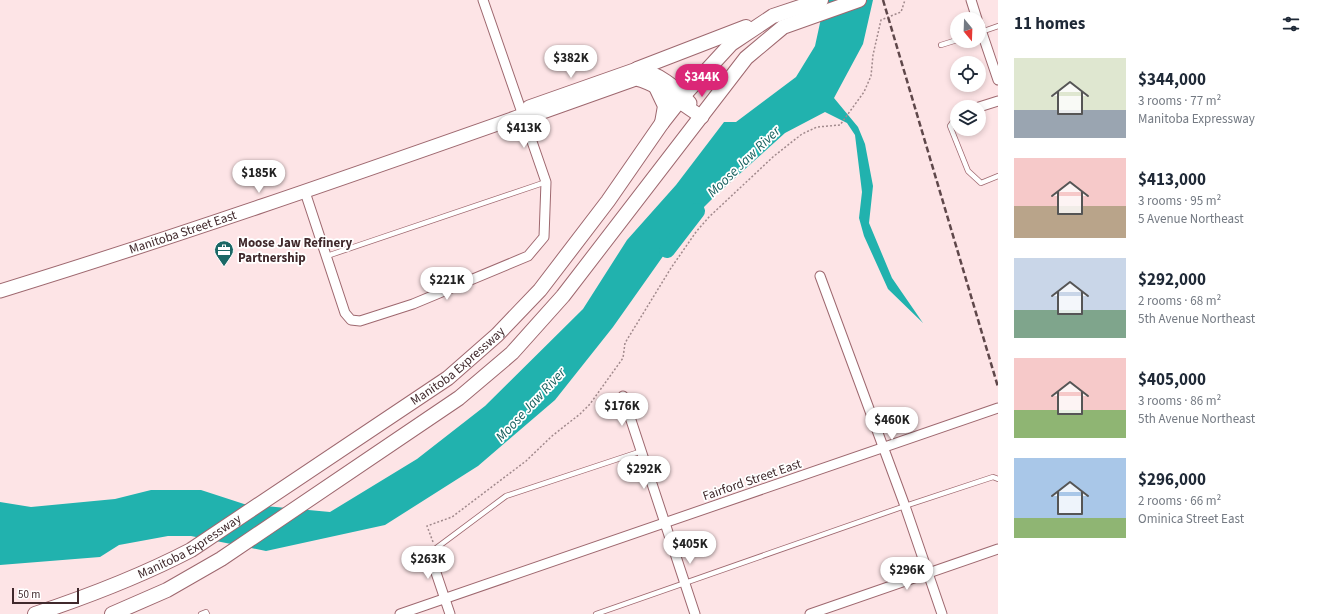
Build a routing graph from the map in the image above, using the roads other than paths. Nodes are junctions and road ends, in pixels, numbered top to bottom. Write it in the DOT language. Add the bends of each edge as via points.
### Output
graph roads {
  1 [pos="483,0"];
  2 [pos="822,0"];
  3 [pos="859,0"];
  4 [pos="971,0"];
  5 [pos="975,12"];
  6 [pos="773,16"];
  7 [pos="794,16"];
  8 [pos="998,26"];
  9 [pos="986,28"];
  10 [pos="950,42"];
  11 [pos="941,45"];
  12 [pos="986,46"];
  13 [pos="637,69"];
  14 [pos="998,80"];
  15 [pos="656,87"];
  16 [pos="681,99"];
  17 [pos="998,101"];
  18 [pos="986,105"];
  19 [pos="523,113"];
  20 [pos="702,117"];
  21 [pos="662,122"];
  22 [pos="954,136"];
  23 [pos="998,176"];
  24 [pos="546,182"];
  25 [pos="305,192"];
  26 [pos="327,256"];
  27 [pos="820,276"];
  28 [pos="0,291"];
  29 [pos="622,396"];
  30 [pos="998,408"];
  31 [pos="883,448"];
  32 [pos="642,451"];
  33 [pos="998,479"];
  34 [pos="904,506"];
  35 [pos="665,523"];
  36 [pos="998,549"];
  37 [pos="433,552"];
  38 [pos="927,573"];
  39 [pos="685,583"];
  40 [pos="445,599"];
  41 [pos="35,614"];
  42 [pos="112,614"];
  43 [pos="201,614"];
  44 [pos="206,614"];
  45 [pos="400,614"];
  46 [pos="450,614"];
  47 [pos="596,614"];
  48 [pos="695,614"];
  49 [pos="810,614"];
  50 [pos="942,614"];
  1 -- 19 [label="street"];
  2 -- 7 [label="main road"];
  3 -- 7 [label="main road"];
  4 -- 5 [label="street"];
  6 -- 7 [label="main road, Manitoba Expressway"];
  6 -- 13 [label="main road"];
  6 -- 16 [label="main road, Manitoba Expressway" via="731,44"];
  7 -- 20 [label="main road, Manitoba Expressway" via="746,58"];
  8 -- 9 [label="lane"];
  10 -- 11 [label="lane"];
  12 -- 14 [label="street"];
  13 -- 16 [label="street, Manitoba Street East" via="657,75"];
  13 -- 19 [label="street, Manitoba Street East" via="529,107"];
  15 -- 16 [label="street, Manitoba Street East"];
  15 -- 19 [label="street, Manitoba Street East" via="636,79 532,116"];
  15 -- 21 [label="main road" via="664,106"];
  16 -- 20 [label="street, Manitoba Street East"];
  16 -- 21 [label="main road, Manitoba Expressway"];
  17 -- 18 [label="street"];
  19 -- 24 [label="street"];
  19 -- 25 [label="street, Manitoba Street East"];
  20 -- 42 [label="main road, Manitoba Expressway" via="563,296 512,353 459,398 220,559 167,590"];
  21 -- 41 [label="main road, Manitoba Expressway" via="608,201 544,284 497,335 448,378 192,550 155,569"];
  22 -- 23 [label="lane" via="968,171 981,183"];
  24 -- 26 [label="lane"];
  24 -- 26 [label="street" via="544,236 528,256 413,304 360,321 351,320 345,313"];
  25 -- 26 [label="street"];
  25 -- 28 [label="street, Manitoba Street East"];
  27 -- 31 [label="street"];
  29 -- 32 [label="street"];
  30 -- 31 [label="street, Fairford Street East"];
  31 -- 34 [label="street"];
  31 -- 35 [label="street, Fairford Street East"];
  32 -- 35 [label="street"];
  32 -- 37 [label="lane" via="506,496"];
  33 -- 34 [label="lane" via="994,477"];
  34 -- 38 [label="street"];
  34 -- 39 [label="lane"];
  35 -- 39 [label="street"];
  35 -- 40 [label="street, Fairford Street East"];
  36 -- 38 [label="street"];
  37 -- 40 [label="street"];
  38 -- 49 [label="street"];
  38 -- 50 [label="street"];
  39 -- 47 [label="lane"];
  39 -- 48 [label="street"];
  40 -- 45 [label="street, Fairford Street East"];
  40 -- 46 [label="street"];
  43 -- 44 [label="lane"];
}
